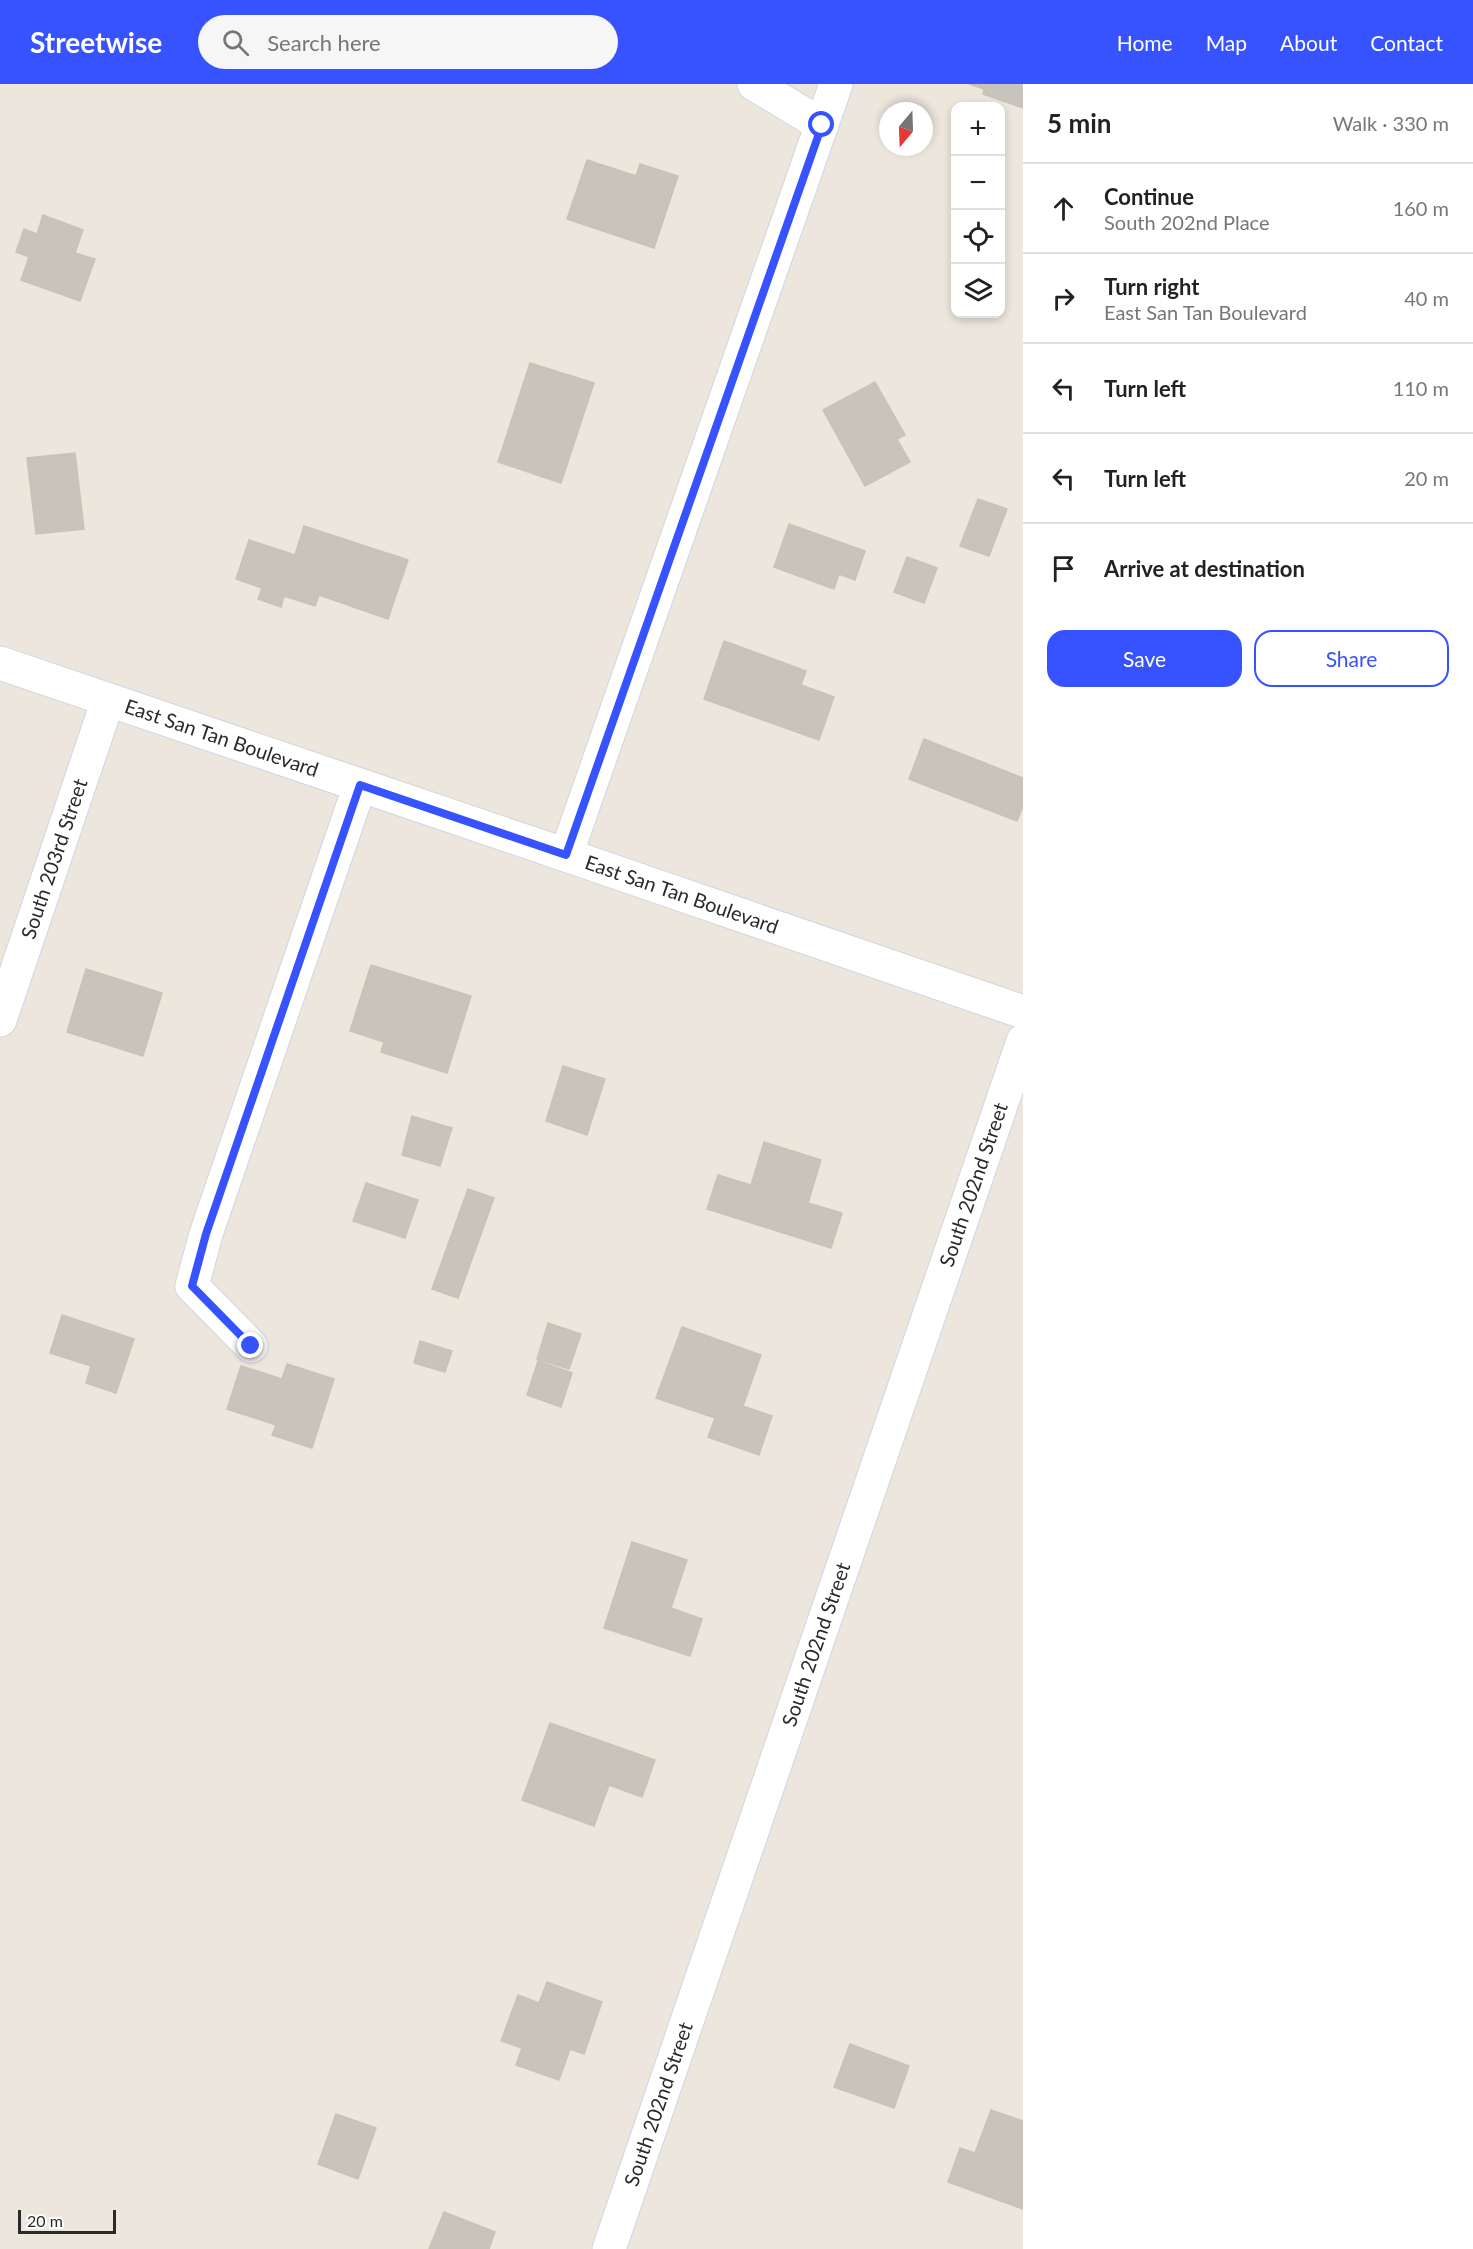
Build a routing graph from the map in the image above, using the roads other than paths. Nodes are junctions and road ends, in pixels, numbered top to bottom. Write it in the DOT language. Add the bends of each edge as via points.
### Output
graph roads {
  1 [pos="754,84"];
  2 [pos="836,84"];
  3 [pos="822,125"];
  4 [pos="0,663"];
  5 [pos="108,700"];
  6 [pos="360,785"];
  7 [pos="566,855"];
  8 [pos="1023,1012"];
  9 [pos="0,1020"];
  10 [pos="1023,1041"];
  11 [pos="251,1346"];
  12 [pos="609,2249"];
  1 -- 3 [label="street"];
  2 -- 3 [label="street"];
  3 -- 7 [label="street"];
  4 -- 5 [label="street, East San Tan Boulevard"];
  5 -- 6 [label="street, East San Tan Boulevard"];
  5 -- 9 [label="street, South 203rd Street"];
  6 -- 7 [label="street, East San Tan Boulevard"];
  6 -- 11 [label="street" via="206,1234 192,1286"];
  7 -- 8 [label="street, East San Tan Boulevard"];
  10 -- 12 [label="street, South 202nd Street"];
}
